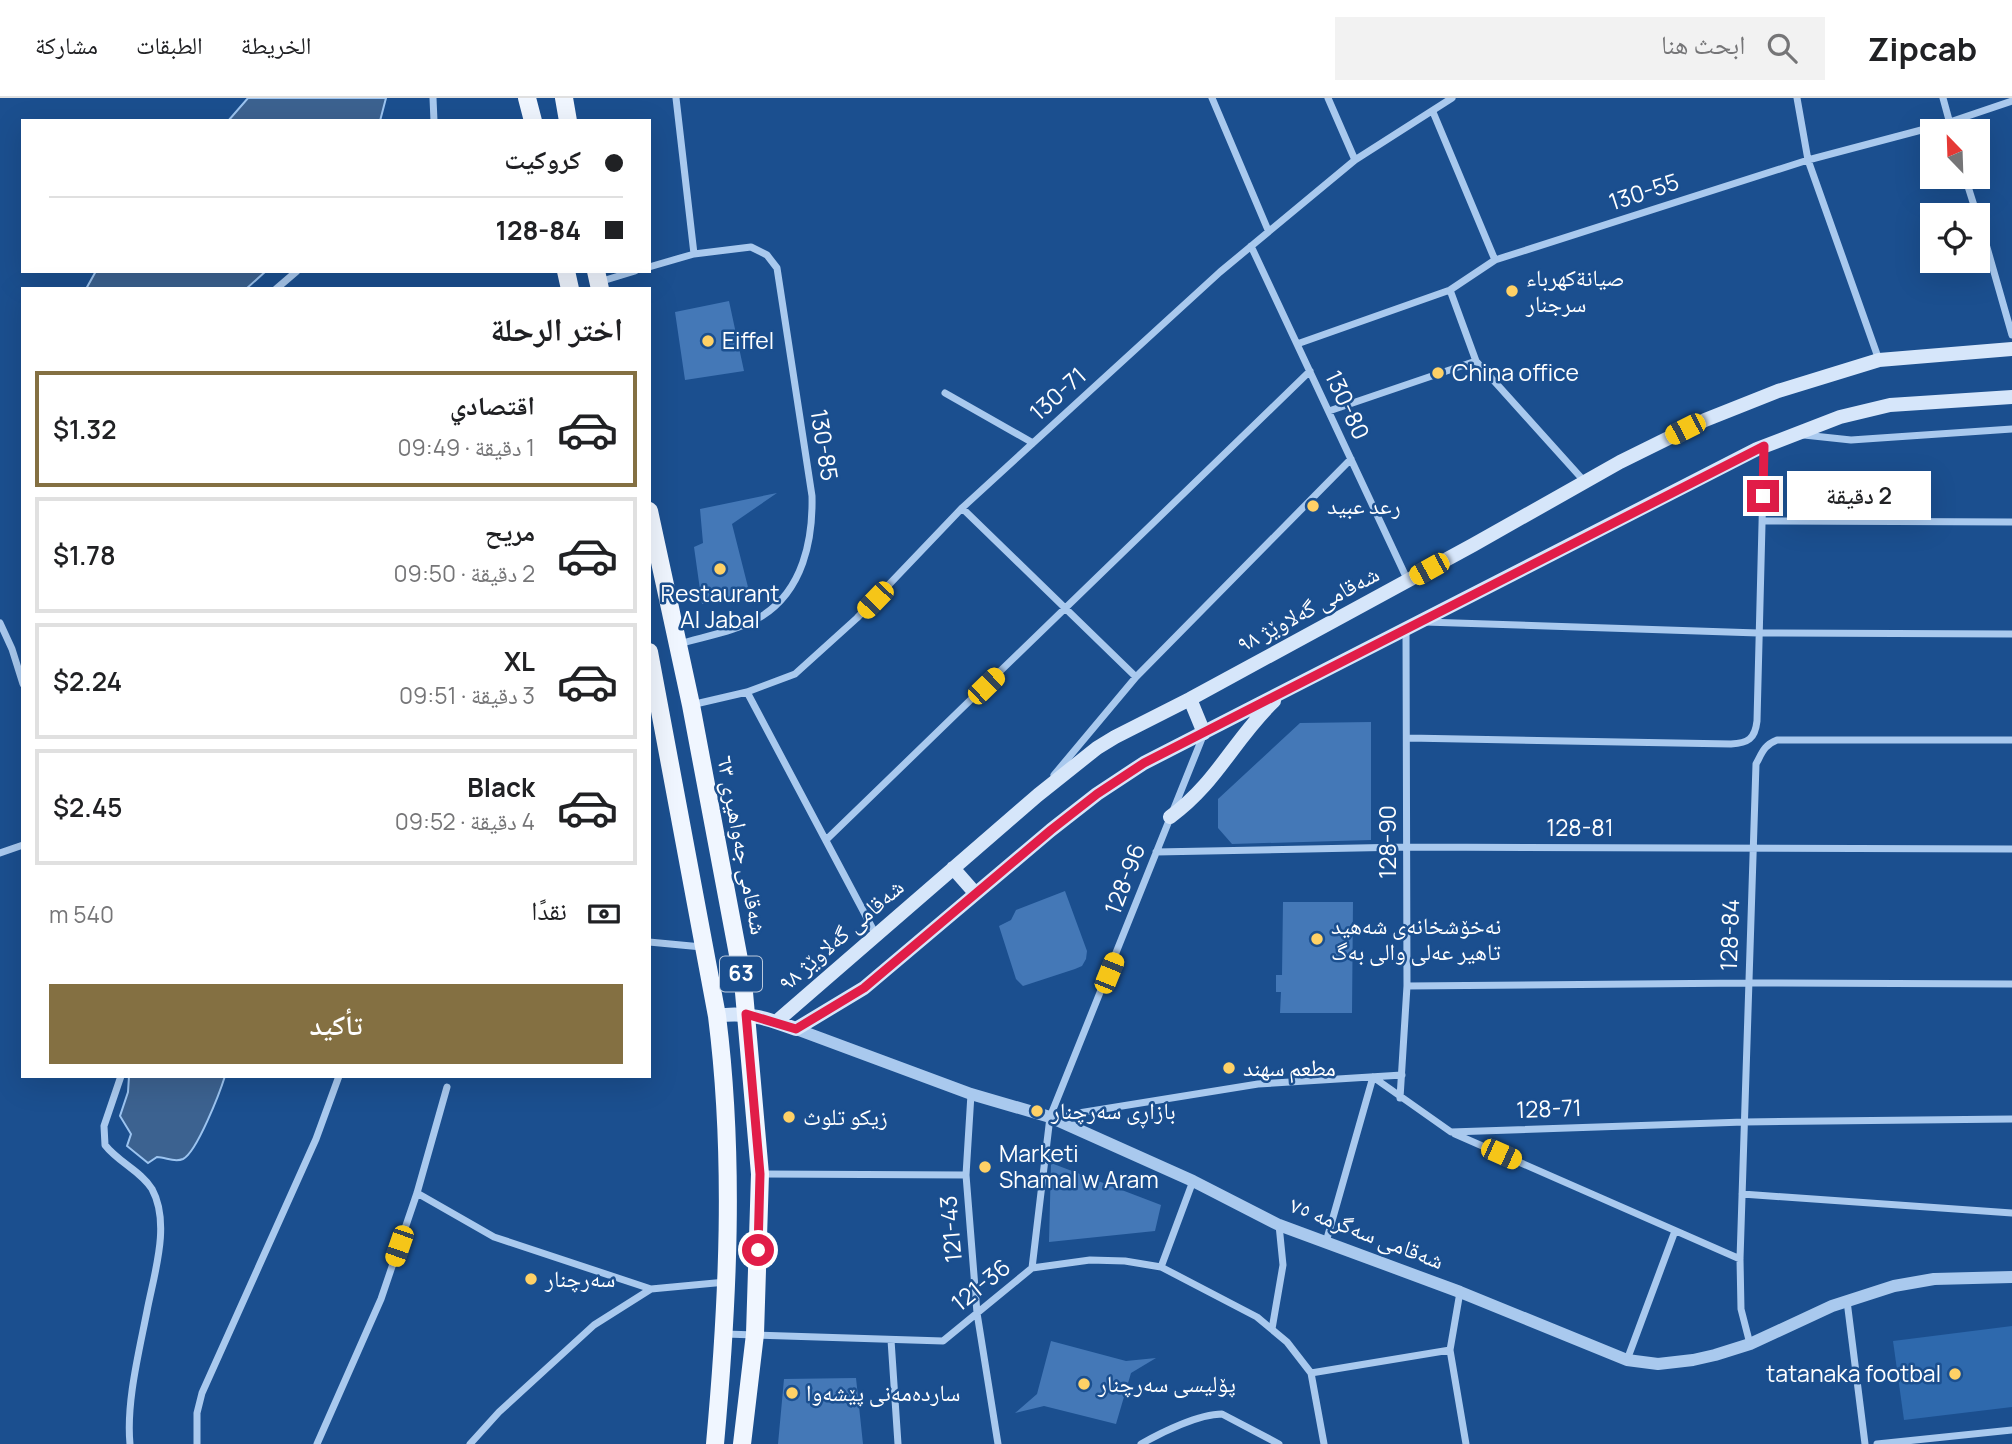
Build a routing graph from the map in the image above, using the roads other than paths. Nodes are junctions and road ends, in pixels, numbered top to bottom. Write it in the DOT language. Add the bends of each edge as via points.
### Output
graph roads {
  1 [pos="433,98"];
  2 [pos="527,98"];
  3 [pos="564,98"];
  4 [pos="676,98"];
  5 [pos="1212,98"];
  6 [pos="1328,98"];
  7 [pos="1797,98"];
  8 [pos="1942,98"];
  9 [pos="1447,99"];
  10 [pos="2012,102"];
  11 [pos="1433,112"];
  12 [pos="434,119"];
  13 [pos="532,119"];
  14 [pos="568,119"];
  15 [pos="1948,119"];
  16 [pos="1970,119"];
  17 [pos="1920,134"];
  18 [pos="1355,160"];
  19 [pos="1808,160"];
  20 [pos="1268,230"];
  21 [pos="1251,246"];
  22 [pos="694,254"];
  23 [pos="1495,260"];
  24 [pos="1990,260"];
  25 [pos="651,266"];
  26 [pos="295,273"];
  27 [pos="628,273"];
  28 [pos="598,281"];
  29 [pos="278,287"];
  30 [pos="1450,290"];
  31 [pos="2012,335"];
  32 [pos="1297,344"];
  33 [pos="2012,349"];
  34 [pos="1879,360"];
  35 [pos="1476,361"];
  36 [pos="1310,371"];
  37 [pos="945,393"];
  38 [pos="2012,397"];
  39 [pos="1329,411"];
  40 [pos="2012,429"];
  41 [pos="1793,433"];
  42 [pos="1033,443"];
  43 [pos="1764,446"];
  44 [pos="1351,459"];
  45 [pos="1585,482"];
  46 [pos="962,508"];
  47 [pos="651,519"];
  48 [pos="1762,521"];
  49 [pos="2012,522"];
  50 [pos="1408,581"];
  51 [pos="1066,609"];
  52 [pos="1420,622"];
  53 [pos="0,623"];
  54 [pos="1406,629"];
  55 [pos="1758,633"];
  56 [pos="2012,634"];
  57 [pos="679,644"];
  58 [pos="651,662"];
  59 [pos="1136,677"];
  60 [pos="21,678"];
  61 [pos="747,692"];
  62 [pos="1283,692"];
  63 [pos="1190,699"];
  64 [pos="691,705"];
  65 [pos="1204,733"];
  66 [pos="1408,738"];
  67 [pos="2012,740"];
  68 [pos="1038,795"];
  69 [pos="1170,817"];
  70 [pos="826,840"];
  71 [pos="21,846"];
  72 [pos="1407,847"];
  73 [pos="2012,849"];
  74 [pos="1752,850"];
  75 [pos="1156,852"];
  76 [pos="0,853"];
  77 [pos="953,868"];
  78 [pos="975,893"];
  79 [pos="876,935"];
  80 [pos="651,942"];
  81 [pos="703,947"];
  82 [pos="1748,983"];
  83 [pos="2012,984"];
  84 [pos="1407,986"];
  85 [pos="746,1014"];
  86 [pos="717,1016"];
  87 [pos="776,1022"];
  88 [pos="796,1029"];
  89 [pos="1402,1075"];
  90 [pos="1373,1077"];
  91 [pos="120,1078"];
  92 [pos="338,1078"];
  93 [pos="447,1087"];
  94 [pos="971,1094"];
  95 [pos="1399,1098"];
  96 [pos="1050,1117"];
  97 [pos="2012,1119"];
  98 [pos="1744,1122"];
  99 [pos="1451,1132"];
  100 [pos="760,1174"];
  101 [pos="966,1175"];
  102 [pos="1193,1181"];
  103 [pos="417,1193"];
  104 [pos="1742,1194"];
  105 [pos="2012,1213"];
  106 [pos="1279,1225"];
  107 [pos="1675,1231"];
  108 [pos="1326,1242"];
  109 [pos="1740,1259"];
  110 [pos="1161,1267"];
  111 [pos="1032,1268"];
  112 [pos="2012,1277"];
  113 [pos="727,1282"];
  114 [pos="651,1289"];
  115 [pos="1460,1292"];
  116 [pos="1847,1301"];
  117 [pos="977,1313"];
  118 [pos="1272,1329"];
  119 [pos="724,1334"];
  120 [pos="755,1335"];
  121 [pos="891,1340"];
  122 [pos="1750,1344"];
  123 [pos="1450,1350"];
  124 [pos="1627,1360"];
  125 [pos="1311,1373"];
  126 [pos="2012,1430"];
  127 [pos="130,1444"];
  128 [pos="197,1444"];
  129 [pos="317,1444"];
  130 [pos="470,1444"];
  131 [pos="715,1444"];
  132 [pos="742,1444"];
  133 [pos="898,1444"];
  134 [pos="998,1444"];
  135 [pos="1141,1444"];
  136 [pos="1279,1444"];
  137 [pos="1324,1444"];
  138 [pos="1465,1444"];
  139 [pos="1865,1444"];
  140 [pos="1877,1444"];
  1 -- 12 [label="street"];
  2 -- 13 [label="main road"];
  3 -- 14 [label="main road"];
  4 -- 22 [label="street"];
  5 -- 20 [label="street"];
  6 -- 18 [label="street"];
  7 -- 19 [label="street"];
  8 -- 15 [label="street"];
  9 -- 11 [label="street, 130-71"];
  10 -- 16 [label="street, 130-55"];
  11 -- 18 [label="street, 130-71"];
  11 -- 23 [label="street"];
  17 -- 19 [label="street, 130-55"];
  18 -- 20 [label="street, 130-71"];
  19 -- 23 [label="street, 130-55"];
  19 -- 34 [label="street"];
  20 -- 21 [label="street, 130-71"];
  21 -- 32 [label="street, 130-80"];
  21 -- 42 [label="street, 130-71"];
  22 -- 25 [label="street, 130-85"];
  22 -- 57 [label="street, 130-85" via="751,247 767,255 777,268 813,524 803,563 781,601 732,629"];
  23 -- 30 [label="street, 130-55"];
  24 -- 31 [label="street"];
  26 -- 29 [label="street"];
  27 -- 28 [label="street"];
  30 -- 32 [label="street, 130-55"];
  30 -- 35 [label="street"];
  32 -- 36 [label="street, 130-80"];
  33 -- 34 [label="main road, شەقامی گەلاوێژ ٩٨"];
  34 -- 45 [label="main road, شەقامی گەلاوێژ ٩٨" via="1743,404"];
  35 -- 39 [label="street"];
  35 -- 45 [label="street"];
  36 -- 39 [label="street, 130-80"];
  36 -- 51 [label="street"];
  37 -- 42 [label="street"];
  38 -- 41 [label="main road, شەقامی گەلاوێژ ٩٨" via="1890,405"];
  39 -- 44 [label="street, 130-80"];
  40 -- 41 [label="street" via="1851,440"];
  41 -- 43 [label="main road, شەقامی گەلاوێژ ٩٨"];
  42 -- 46 [label="street, 130-71"];
  43 -- 48 [label="street"];
  43 -- 52 [label="main road, شەقامی گەلاوێژ ٩٨"];
  44 -- 50 [label="street, 130-80"];
  44 -- 59 [label="street"];
  45 -- 50 [label="main road, شەقامی گەلاوێژ ٩٨"];
  46 -- 51 [label="street"];
  46 -- 61 [label="street, 130-71" via="857,618 795,674"];
  47 -- 57 [label="main road, شەقامی جەواهیری ٦٣ / 63"];
  48 -- 49 [label="street"];
  48 -- 55 [label="street"];
  50 -- 63 [label="main road, شەقامی گەلاوێژ ٩٨"];
  51 -- 59 [label="street"];
  51 -- 70 [label="street"];
  52 -- 54 [label="main road, شەقامی گەلاوێژ ٩٨"];
  52 -- 55 [label="street"];
  53 -- 60 [label="street"];
  54 -- 62 [label="main road, شەقامی گەلاوێژ ٩٨"];
  54 -- 66 [label="street, 128-90"];
  55 -- 56 [label="street"];
  55 -- 66 [label="street" via="1755,733 1749,740 1731,744"];
  57 -- 64 [label="main road, شەقامی جەواهیری ٦٣ / 63"];
  58 -- 81 [label="main road, 63"];
  59 -- 68 [label="street"];
  61 -- 64 [label="street, 130-71"];
  61 -- 70 [label="street"];
  62 -- 65 [label="main road, شەقامی گەلاوێژ ٩٨"];
  62 -- 69 [label="main road" via="1250,726 1206,786"];
  63 -- 65 [label="main road"];
  63 -- 68 [label="main road, شەقامی گەلاوێژ ٩٨" via="1097,748"];
  64 -- 85 [label="main road, شەقامی جەواهیری ٦٣ / 63" via="733,919"];
  65 -- 69 [label="street, 128-96"];
  65 -- 78 [label="main road, شەقامی گەلاوێژ ٩٨" via="1144,763 1097,794"];
  66 -- 72 [label="street, 128-90"];
  67 -- 74 [label="street, 128-84" via="1777,740 1763,750 1756,764"];
  68 -- 77 [label="main road, شەقامی گەلاوێژ ٩٨"];
  69 -- 75 [label="street, 128-96"];
  70 -- 79 [label="street"];
  71 -- 76 [label="street"];
  72 -- 74 [label="street, 128-81"];
  72 -- 75 [label="street, 128-81"];
  72 -- 84 [label="street, 128-90"];
  73 -- 74 [label="street, 128-81"];
  74 -- 82 [label="street, 128-84"];
  75 -- 96 [label="street, 128-96"];
  77 -- 78 [label="main road"];
  77 -- 79 [label="main road, شەقامی گەلاوێژ ٩٨"];
  78 -- 88 [label="main road, شەقامی گەلاوێژ ٩٨" via="864,988"];
  79 -- 87 [label="main road, شەقامی گەلاوێژ ٩٨"];
  80 -- 81 [label="street"];
  81 -- 86 [label="main road, 63"];
  82 -- 83 [label="street"];
  82 -- 84 [label="street"];
  82 -- 98 [label="street, 128-84"];
  84 -- 89 [label="street, 128-90"];
  85 -- 86 [label="main road, شەقامی سەگرمە ٧٥"];
  85 -- 87 [label="main road, شەقامی سەگرمە ٧٥"];
  85 -- 100 [label="main road, شەقامی جەواهیری ٦٣ / 63"];
  86 -- 113 [label="main road, 63" via="727,1139"];
  87 -- 88 [label="main road, شەقامی سەگرمە ٧٥"];
  88 -- 94 [label="street, شەقامی سەگرمە ٧٥"];
  89 -- 90 [label="street"];
  89 -- 95 [label="street, 128-90"];
  90 -- 95 [label="street"];
  90 -- 96 [label="street" via="1258,1084"];
  90 -- 108 [label="street"];
  91 -- 127 [label="street" via="104,1126 105,1146 145,1180 156,1199 160,1220 139,1350"];
  92 -- 128 [label="street" via="316,1139 202,1394"];
  93 -- 103 [label="street"];
  94 -- 96 [label="street, شەقامی سەگرمە ٧٥"];
  94 -- 101 [label="street, 121-43"];
  95 -- 99 [label="street"];
  96 -- 102 [label="street, شەقامی سەگرمە ٧٥"];
  96 -- 111 [label="street, 128-96"];
  97 -- 98 [label="street, 128-71"];
  98 -- 99 [label="street, 128-71"];
  98 -- 104 [label="street, 128-84"];
  99 -- 107 [label="street"];
  100 -- 101 [label="street"];
  100 -- 120 [label="main road, شەقامی جەواهیری ٦٣ / 63"];
  101 -- 117 [label="street, 121-43"];
  102 -- 106 [label="street, شەقامی سەگرمە ٧٥"];
  102 -- 110 [label="street"];
  103 -- 114 [label="street" via="494,1237"];
  103 -- 129 [label="street" via="381,1299"];
  104 -- 105 [label="street"];
  104 -- 109 [label="street, 128-84"];
  106 -- 108 [label="street, شەقامی سەگرمە ٧٥"];
  106 -- 118 [label="street" via="1283,1265"];
  107 -- 109 [label="street"];
  107 -- 124 [label="street"];
  108 -- 115 [label="street, شەقامی سەگرمە ٧٥"];
  109 -- 122 [label="street, 128-84" via="1741,1308"];
  110 -- 111 [label="street, 121-36" via="1090,1260"];
  110 -- 118 [label="street, 121-36"];
  111 -- 117 [label="street, 121-36"];
  112 -- 116 [label="street, شەقامی سەگرمە ٧٥" via="1934,1279"];
  113 -- 114 [label="street"];
  113 -- 119 [label="main road, 63"];
  114 -- 130 [label="street" via="594,1325"];
  115 -- 123 [label="street"];
  115 -- 124 [label="street, شەقامی سەگرمە ٧٥"];
  116 -- 122 [label="street, شەقامی سەگرمە ٧٥"];
  116 -- 139 [label="street"];
  117 -- 121 [label="street, 121-36" via="943,1341"];
  117 -- 134 [label="street, 121-43"];
  118 -- 125 [label="street, 121-36"];
  119 -- 120 [label="street, 121-36"];
  119 -- 131 [label="main road, 63"];
  120 -- 121 [label="street, 121-36"];
  120 -- 132 [label="main road, شەقامی جەواهیری ٦٣ / 63"];
  121 -- 133 [label="street"];
  122 -- 124 [label="street, شەقامی سەگرمە ٧٥" via="1675,1363"];
  123 -- 125 [label="street"];
  123 -- 138 [label="street"];
  125 -- 137 [label="street"];
  126 -- 140 [label="street"];
  135 -- 136 [label="street" via="1212,1414"];
}
